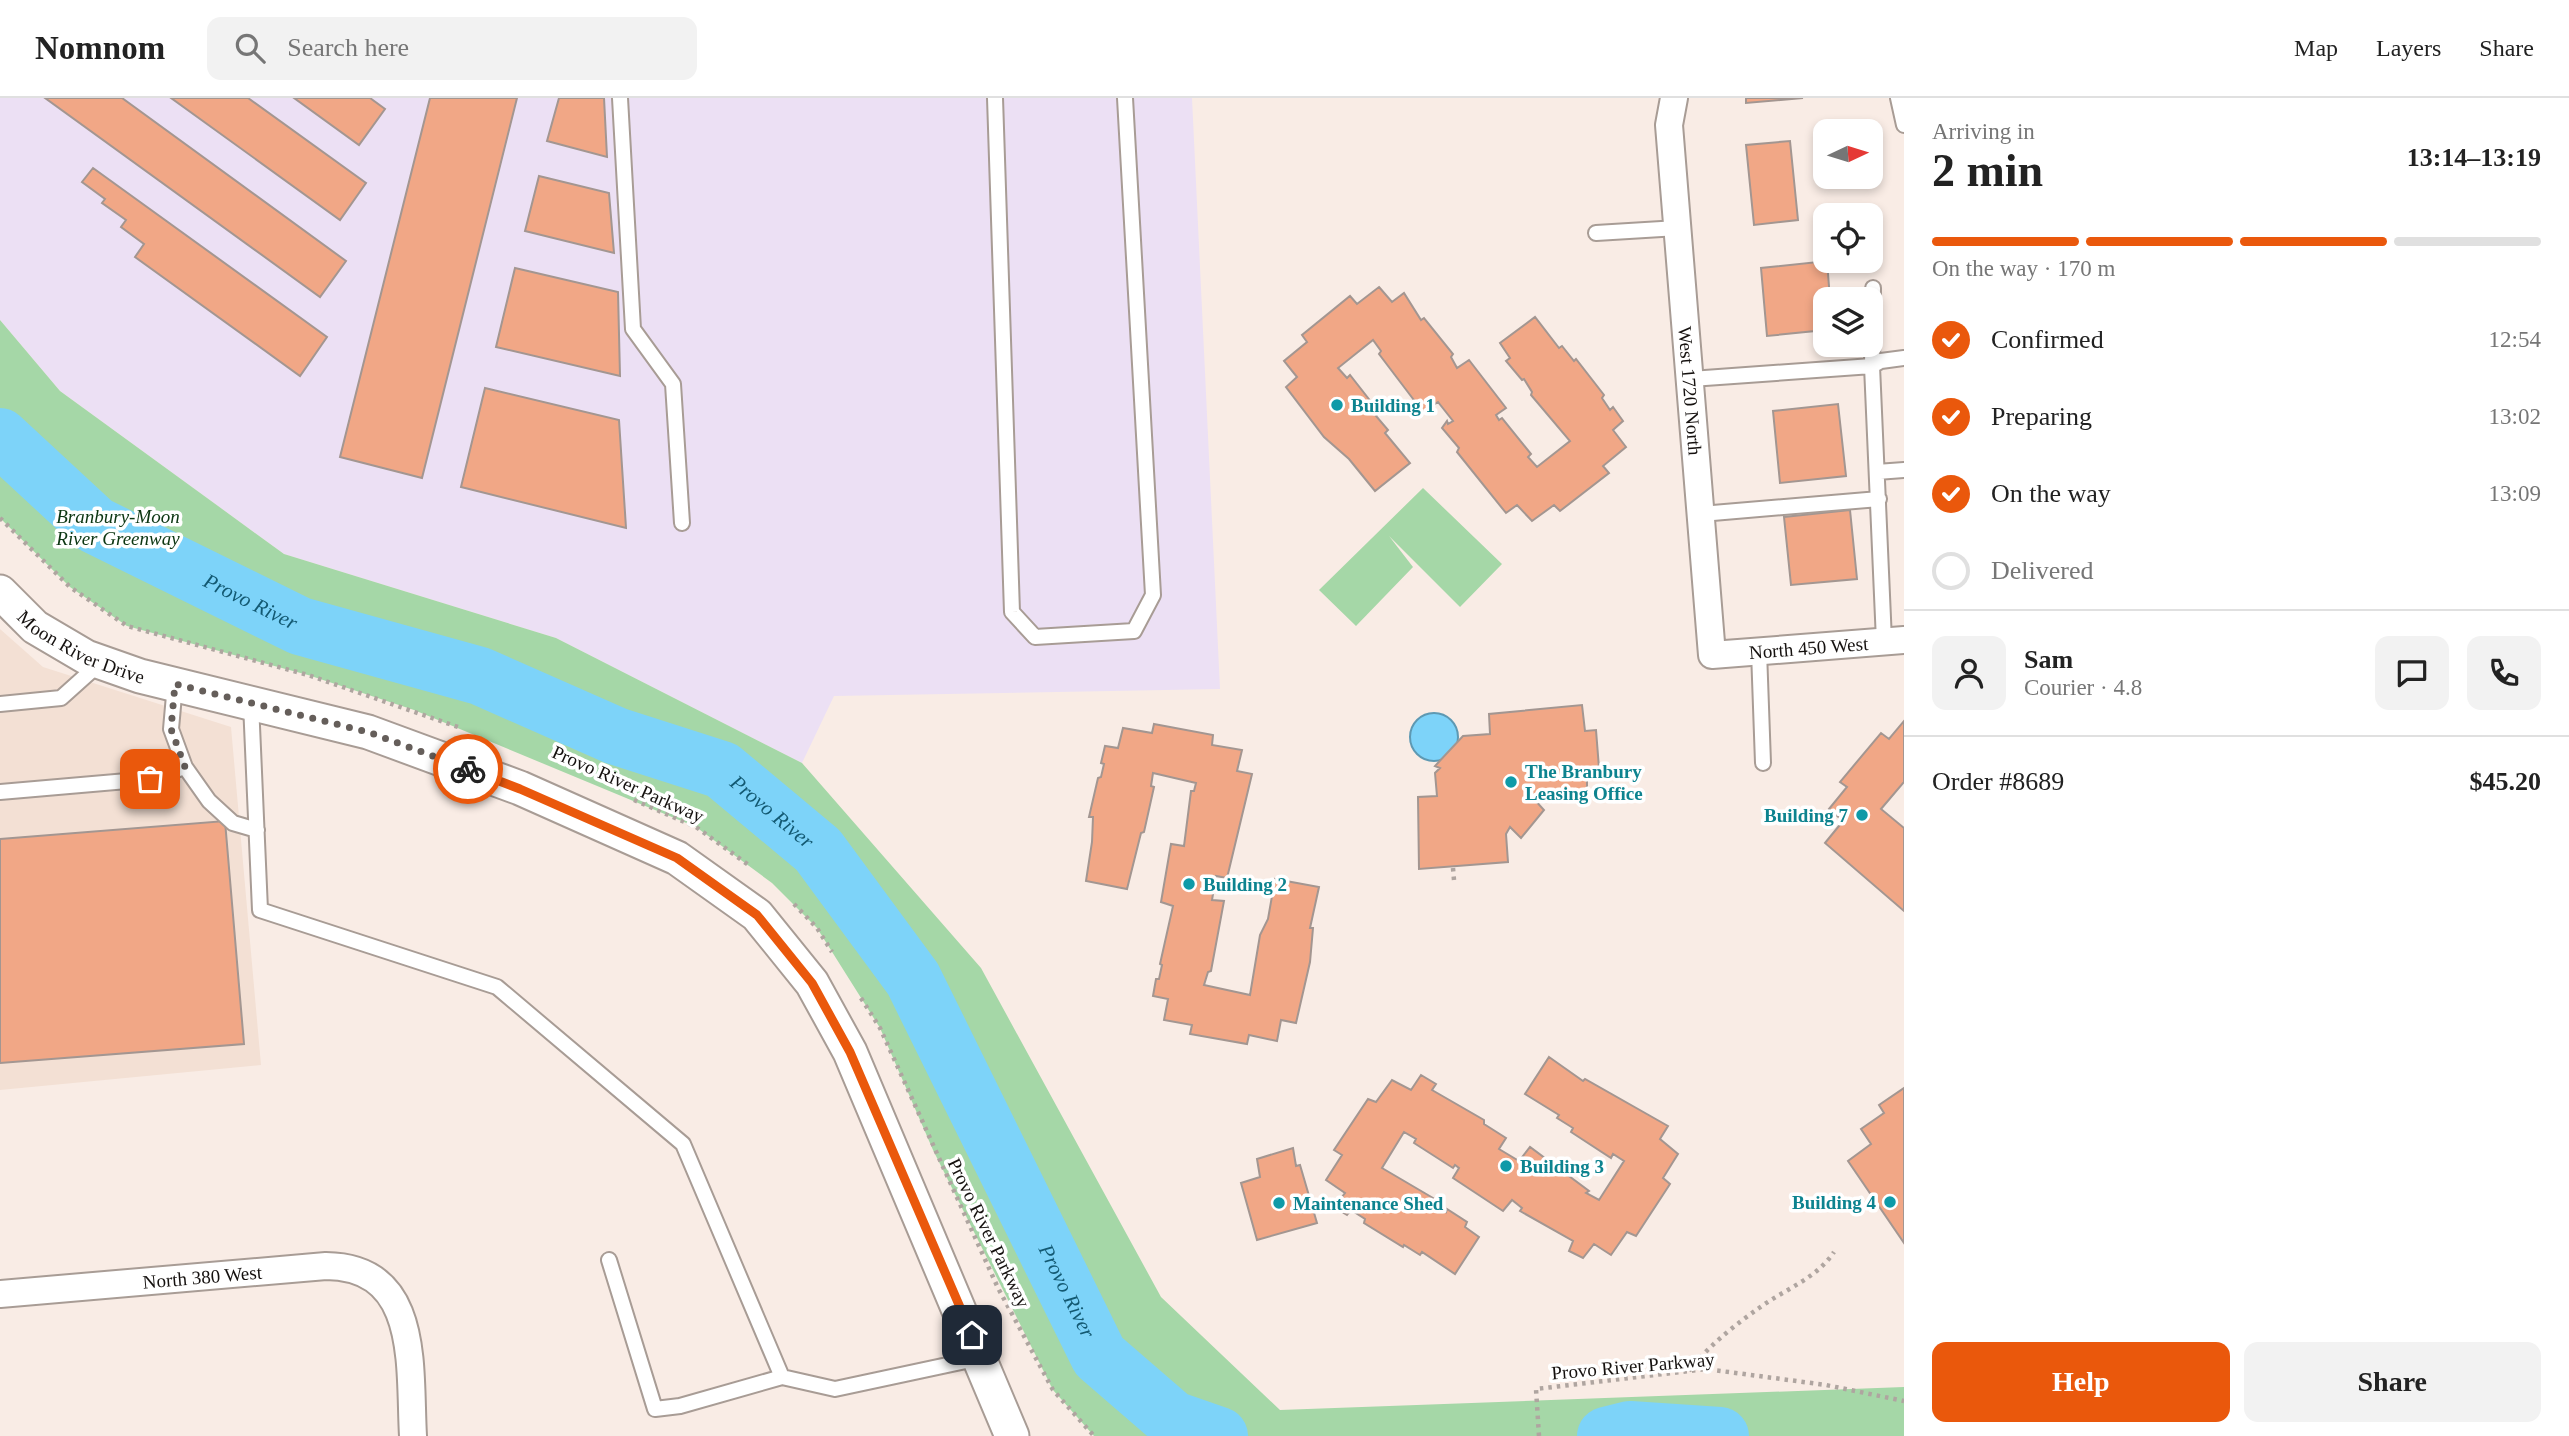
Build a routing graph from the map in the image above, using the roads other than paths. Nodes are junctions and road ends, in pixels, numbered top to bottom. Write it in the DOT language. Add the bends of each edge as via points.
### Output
graph roads {
  1 [pos="620,98"];
  2 [pos="995,98"];
  3 [pos="1125,98"];
  4 [pos="1657,98"];
  5 [pos="1674,98"];
  6 [pos="1898,98"];
  7 [pos="1669,125"];
  8 [pos="1904,125"];
  9 [pos="1678,228"];
  10 [pos="1596,233"];
  11 [pos="1871,357"];
  12 [pos="1904,358"];
  13 [pos="1871,366"];
  14 [pos="1691,379"];
  15 [pos="1904,470"];
  16 [pos="1877,472"];
  17 [pos="1879,499"];
  18 [pos="1701,514"];
  19 [pos="682,523"];
  20 [pos="0,592"];
  21 [pos="1894,640"];
  22 [pos="1759,651"];
  23 [pos="1712,655"];
  24 [pos="101,662"];
  25 [pos="175,684"];
  26 [pos="251,703"];
  27 [pos="0,704"];
  28 [pos="1763,763"];
  29 [pos="185,767"];
  30 [pos="0,792"];
  31 [pos="257,830"];
  32 [pos="609,1260"];
  33 [pos="0,1294"];
  34 [pos="981,1358"];
  35 [pos="782,1377"];
  36 [pos="1014,1433"];
  37 [pos="413,1436"];
  1 -- 19 [label="lane" via="634,328 673,384"];
  2 -- 3 [label="lane" via="1012,612 1035,637 1133,631 1153,595"];
  4 -- 7 [label="street, West 1720 North"];
  5 -- 7 [label="street, West 1720 North"];
  6 -- 8 [label="lane"];
  7 -- 9 [label="street, West 1720 North"];
  9 -- 10 [label="lane"];
  9 -- 14 [label="street, West 1720 North"];
  11 -- 13 [label="lane"];
  12 -- 13 [label="lane"];
  13 -- 14 [label="lane"];
  13 -- 16 [label="lane"];
  14 -- 18 [label="street, West 1720 North"];
  15 -- 16 [label="lane"];
  16 -- 17 [label="lane"];
  17 -- 18 [label="lane"];
  17 -- 21 [label="lane"];
  18 -- 23 [label="street, West 1720 North"];
  20 -- 24 [label="street, Moon River Drive" via="35,627"];
  21 -- 22 [label="street, North 450 West"];
  22 -- 23 [label="street, North 450 West"];
  22 -- 28 [label="lane"];
  24 -- 25 [label="street, Moon River Drive"];
  24 -- 27 [label="lane" via="61,698"];
  25 -- 26 [label="street, Moon River Drive"];
  25 -- 29 [label="lane" via="171,729"];
  26 -- 31 [label="lane"];
  26 -- 34 [label="street, Moon River Drive" via="368,732 520,789 677,858 757,915 812,983 850,1052"];
  29 -- 30 [label="lane" via="150,779"];
  29 -- 31 [label="lane" via="225,816"];
  31 -- 35 [label="lane" via="260,910 497,987 683,1144"];
  32 -- 35 [label="lane" via="655,1409"];
  33 -- 37 [label="street, North 380 West" via="336,1266 362,1270 394,1300 403,1318"];
  34 -- 35 [label="lane" via="835,1389"];
  34 -- 36 [label="street, Moon River Drive"];
}
